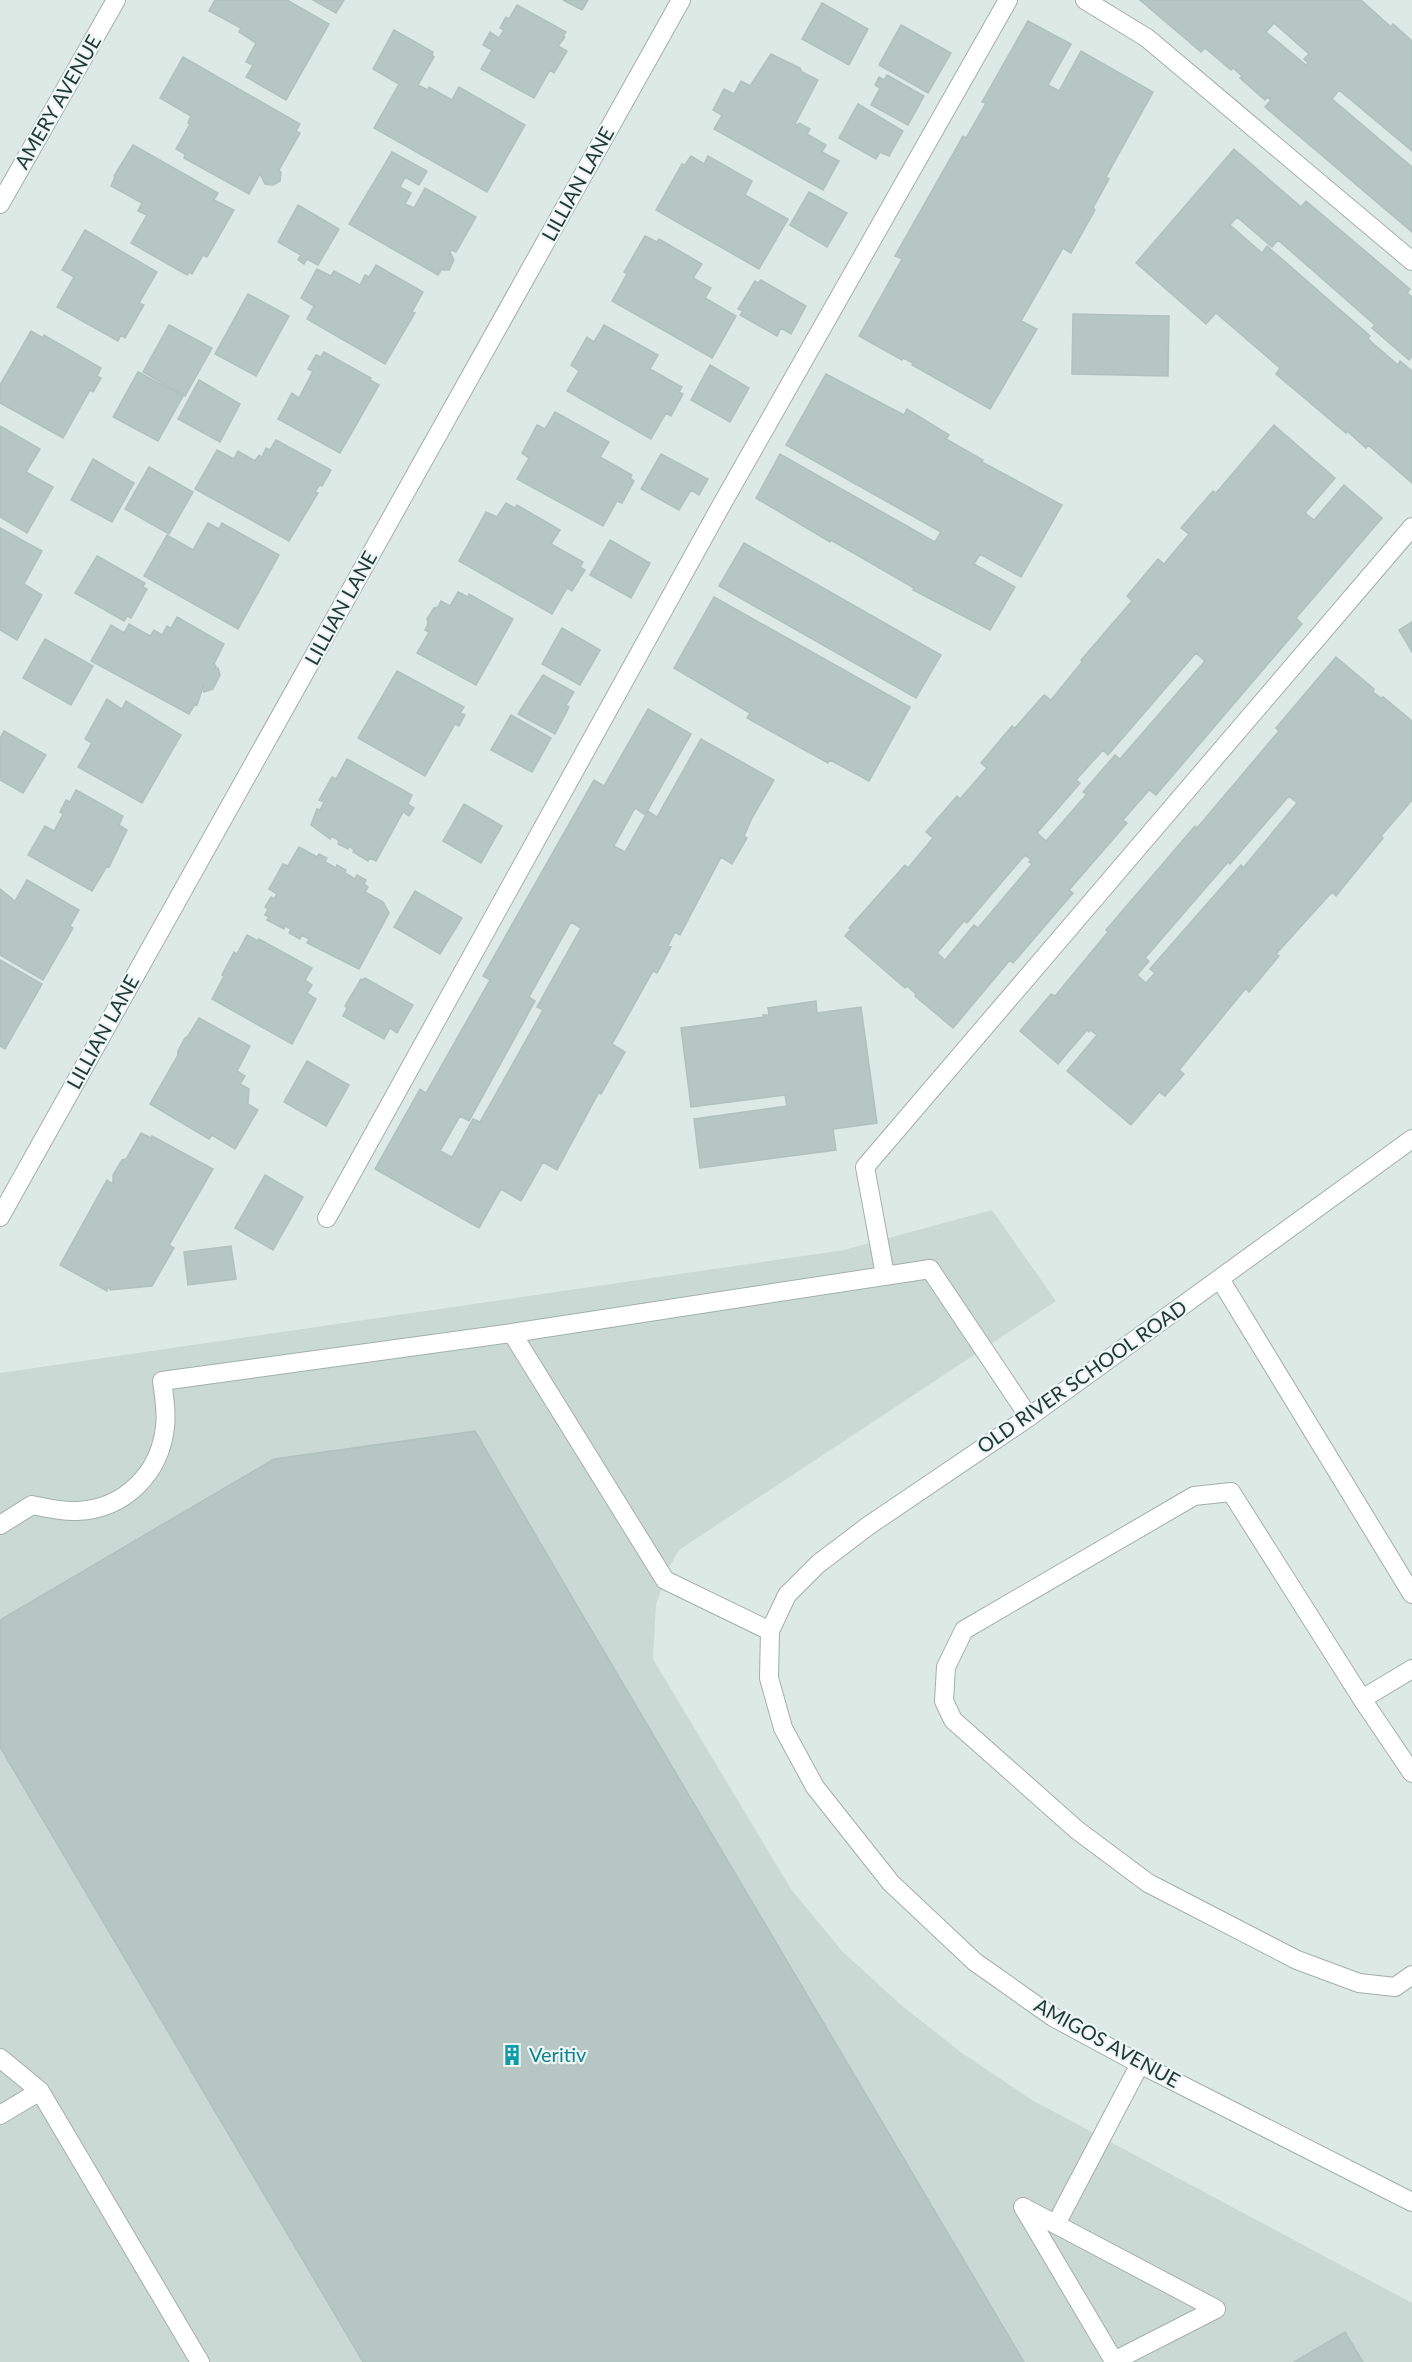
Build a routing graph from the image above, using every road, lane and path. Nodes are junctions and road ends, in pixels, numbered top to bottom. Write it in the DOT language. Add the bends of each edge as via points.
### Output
graph roads {
  1 [pos="116,0"];
  2 [pos="681,0"];
  3 [pos="1008,0"];
  4 [pos="1085,0"];
  5 [pos="0,204"];
  6 [pos="1412,261"];
  7 [pos="1412,528"];
  8 [pos="1412,1139"];
  9 [pos="0,1217"];
  10 [pos="327,1218"];
  11 [pos="885,1275"];
  12 [pos="1220,1279"];
  13 [pos="512,1333"];
  14 [pos="1029,1417"];
  15 [pos="0,1525"];
  16 [pos="1412,1594"];
  17 [pos="770,1630"];
  18 [pos="1412,1669"];
  19 [pos="1362,1699"];
  20 [pos="1412,1773"];
  21 [pos="1412,1975"];
  22 [pos="0,2058"];
  23 [pos="1140,2064"];
  24 [pos="40,2091"];
  25 [pos="0,2115"];
  26 [pos="1412,2202"];
  27 [pos="1056,2224"];
  28 [pos="200,2362"];
  1 -- 5 [label="street, AMERY AVENUE"];
  2 -- 9 [label="street, LILLIAN LANE"];
  3 -- 10 [label="street" via="722,504"];
  4 -- 6 [label="street" via="1147,38"];
  7 -- 11 [label="street" via="865,1167"];
  8 -- 12 [label="street, OLD RIVER SCHOOL ROAD"];
  11 -- 13 [label="street"];
  11 -- 14 [label="street" via="930,1269"];
  12 -- 14 [label="street, OLD RIVER SCHOOL ROAD"];
  12 -- 16 [label="street"];
  13 -- 15 [label="street" via="162,1381 166,1426 151,1472 136,1488 117,1501 78,1511 32,1505"];
  13 -- 17 [label="street" via="665,1580"];
  14 -- 17 [label="street, OLD RIVER SCHOOL ROAD" via="818,1564 787,1595"];
  17 -- 23 [label="street, AMIGOS AVENUE" via="769,1678 783,1728 815,1787 891,1883 975,1962 1053,2017"];
  18 -- 19 [label="street"];
  19 -- 20 [label="street"];
  19 -- 21 [label="street" via="1231,1492 1194,1496 964,1630 946,1667 944,1701 953,1720 1077,1830 1148,1883 1297,1960 1359,1983 1395,1987"];
  22 -- 24 [label="street"];
  23 -- 26 [label="street, AMIGOS AVENUE"];
  23 -- 27 [label="street"];
  24 -- 25 [label="street"];
  24 -- 28 [label="street"];
  27 -- 27 [label="street" via="1023,2207 1114,2361 1216,2309"];
}
